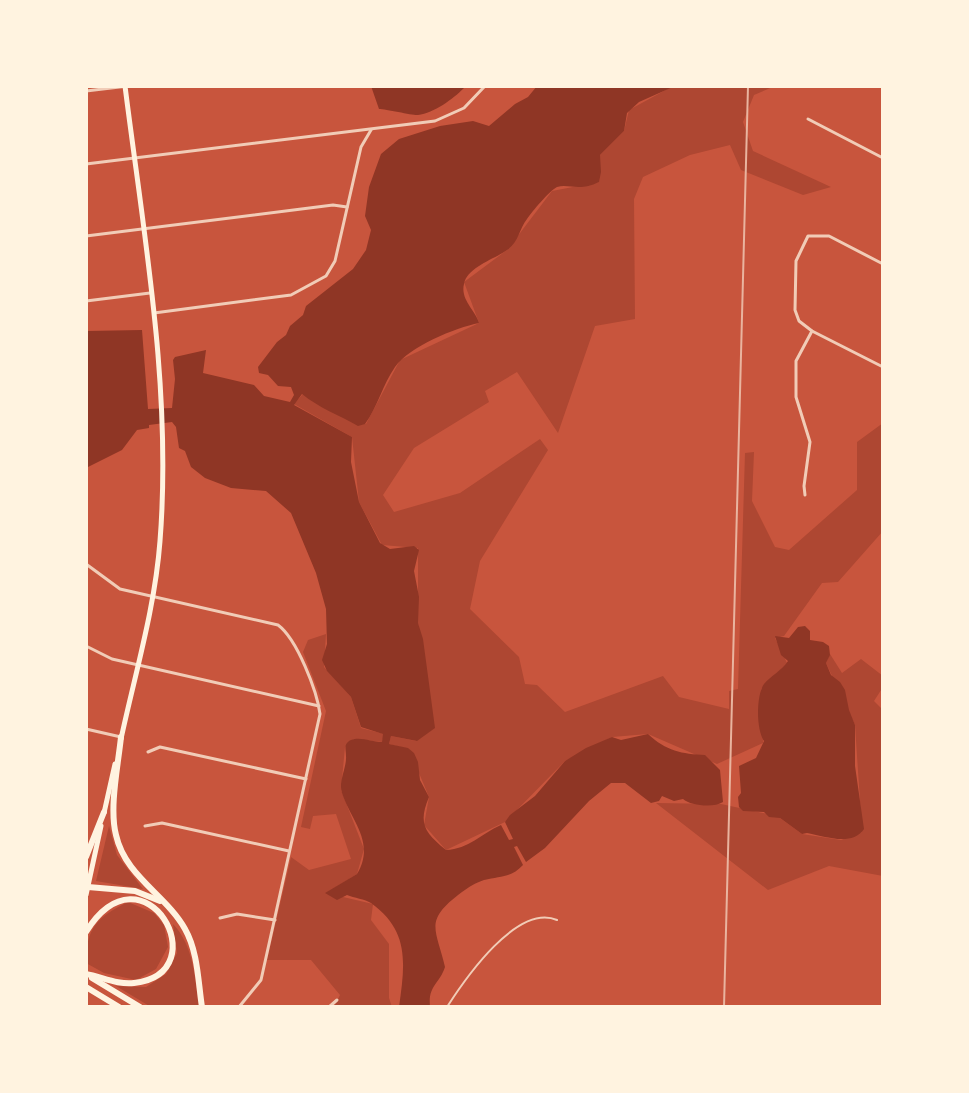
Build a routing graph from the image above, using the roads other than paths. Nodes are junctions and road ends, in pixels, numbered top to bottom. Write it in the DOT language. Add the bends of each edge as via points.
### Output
graph roads {
  1 [pos="126,86"];
  2 [pos="485,86"];
  3 [pos="86,91"];
  4 [pos="808,119"];
  5 [pos="371,130"];
  6 [pos="883,158"];
  7 [pos="134,159"];
  8 [pos="86,164"];
  9 [pos="347,207"];
  10 [pos="143,229"];
  11 [pos="86,236"];
  12 [pos="883,264"];
  13 [pos="150,293"];
  14 [pos="86,301"];
  15 [pos="153,313"];
  16 [pos="812,331"];
  17 [pos="883,367"];
  18 [pos="805,495"];
  19 [pos="86,564"];
  20 [pos="152,598"];
  21 [pos="86,646"];
  22 [pos="138,666"];
  23 [pos="319,706"];
  24 [pos="86,729"];
  25 [pos="121,737"];
  26 [pos="148,752"];
  27 [pos="306,779"];
  28 [pos="104,812"];
  29 [pos="145,826"];
  30 [pos="289,851"];
  31 [pos="86,857"];
  32 [pos="88,887"];
  33 [pos="86,895"];
  34 [pos="163,902"];
  35 [pos="220,918"];
  36 [pos="275,920"];
  37 [pos="557,920"];
  38 [pos="86,932"];
  39 [pos="86,974"];
  40 [pos="89,989"];
  41 [pos="337,1000"];
  42 [pos="119,1007"];
  43 [pos="140,1007"];
  44 [pos="202,1007"];
  45 [pos="239,1007"];
  46 [pos="329,1007"];
  47 [pos="447,1007"];
  1 -- 3 [label="street"];
  1 -- 7 [label="main road"];
  2 -- 5 [label="street" via="464,108 439,119"];
  4 -- 6 [label="street"];
  5 -- 7 [label="street"];
  5 -- 9 [label="street" via="361,147"];
  7 -- 8 [label="street"];
  7 -- 10 [label="main road"];
  9 -- 10 [label="street"];
  9 -- 15 [label="street" via="331,270 301,291"];
  10 -- 11 [label="street"];
  10 -- 13 [label="main road"];
  12 -- 16 [label="street" via="829,236 808,236 796,261 795,310"];
  13 -- 14 [label="street"];
  13 -- 15 [label="main road"];
  15 -- 20 [label="main road" via="163,428 160,541"];
  16 -- 17 [label="street"];
  16 -- 18 [label="street" via="796,361 796,397 810,442"];
  19 -- 20 [label="street" via="120,589"];
  20 -- 22 [label="main road"];
  20 -- 23 [label="street" via="278,625 290,637"];
  21 -- 22 [label="street"];
  22 -- 23 [label="street"];
  22 -- 25 [label="main road"];
  23 -- 27 [label="street"];
  24 -- 25 [label="street"];
  25 -- 28 [label="main road"];
  25 -- 34 [label="highway" via="115,833 127,862"];
  26 -- 27 [label="street" via="160,747"];
  27 -- 30 [label="street"];
  28 -- 31 [label="highway"];
  28 -- 32 [label="main road"];
  29 -- 30 [label="street" via="162,823"];
  30 -- 36 [label="street"];
  32 -- 33 [label="main road"];
  32 -- 34 [label="highway" via="135,891"];
  34 -- 44 [label="highway" via="191,940"];
  35 -- 36 [label="street" via="237,914"];
  36 -- 45 [label="street" via="258,987"];
  37 -- 47 [label="lane" via="542,918 502,937"];
  38 -- 39 [label="highway" via="102,911 116,903 140,901 164,916 174,943 167,964 137,983"];
  39 -- 43 [label="highway"];
  40 -- 42 [label="highway"];
  41 -- 46 [label="street"];
}
